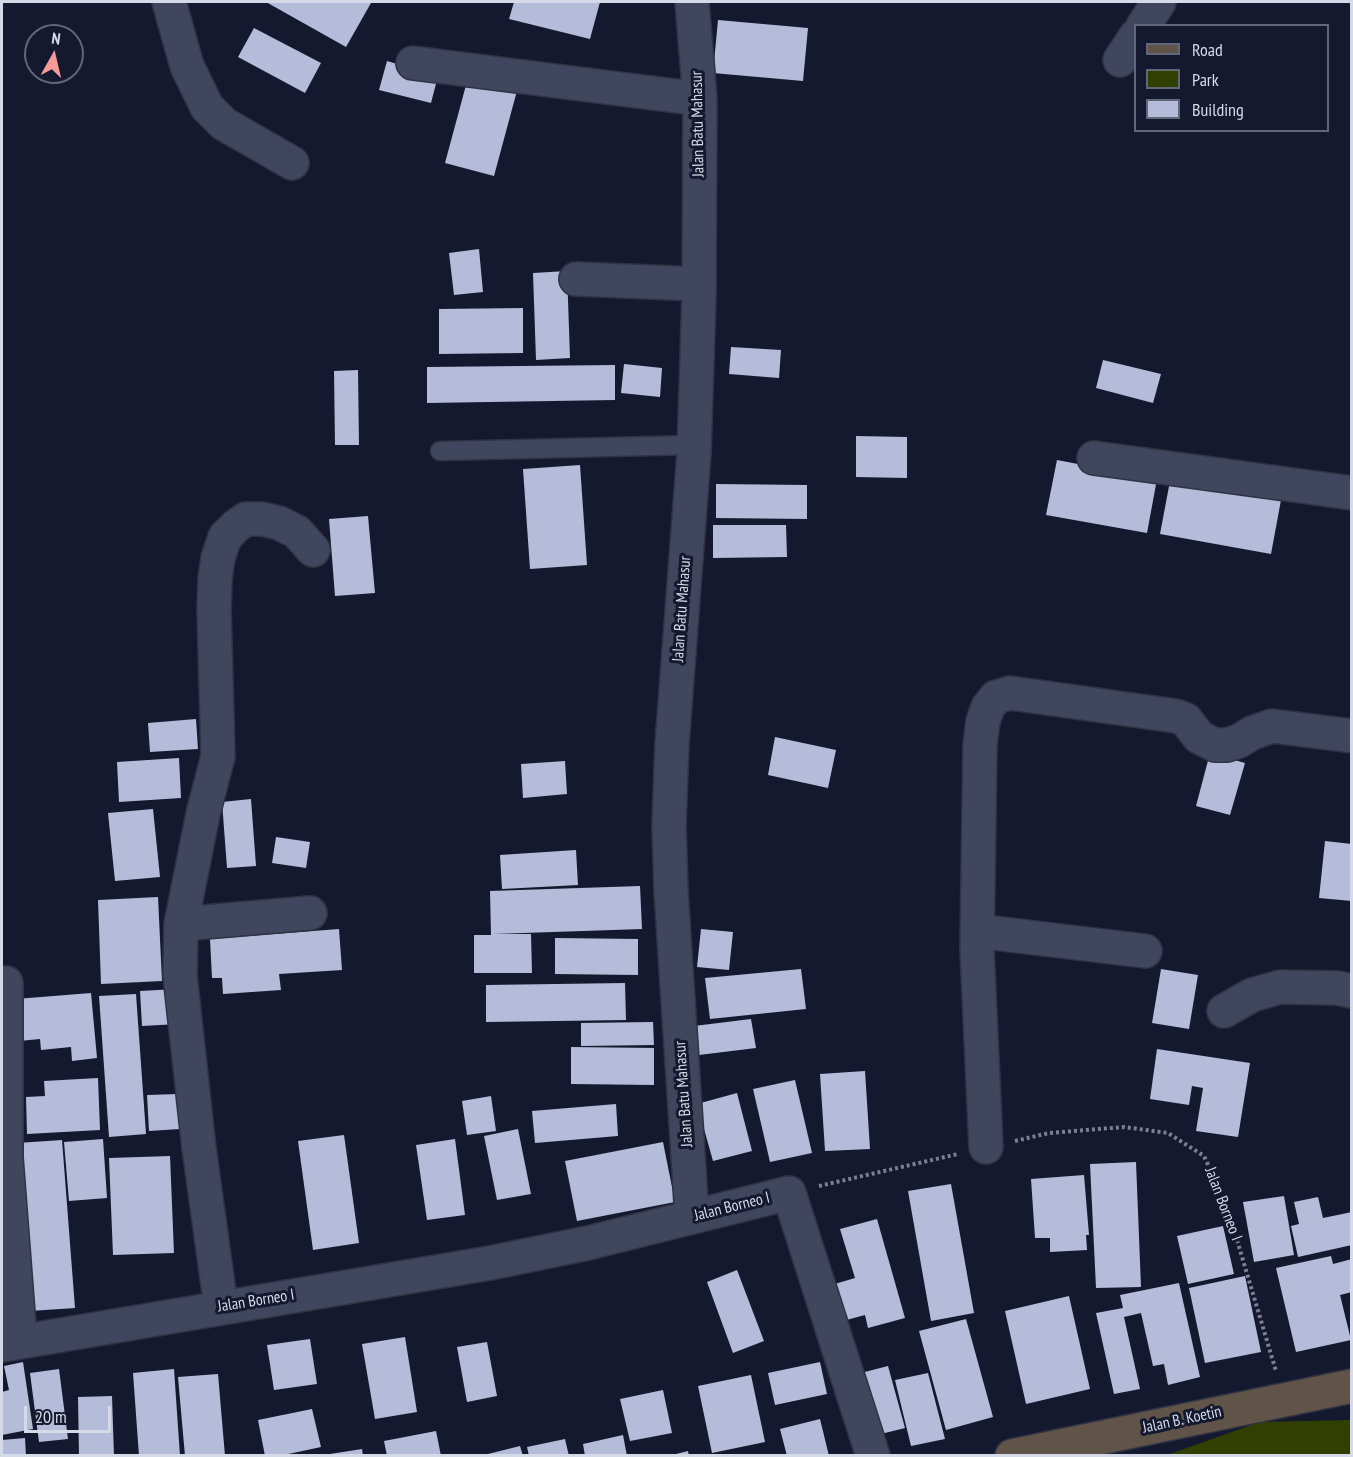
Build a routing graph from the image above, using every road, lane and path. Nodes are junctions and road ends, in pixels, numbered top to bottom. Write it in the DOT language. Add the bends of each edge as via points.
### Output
graph roads {
  1 [pos="169,2"];
  2 [pos="692,2"];
  3 [pos="1159,2"];
  4 [pos="1144,24"];
  5 [pos="413,63"];
  6 [pos="700,99"];
  7 [pos="292,164"];
  8 [pos="576,279"];
  9 [pos="699,284"];
  10 [pos="694,445"];
  11 [pos="440,451"];
  12 [pos="1094,458"];
  13 [pos="1352,493"];
  14 [pos="313,550"];
  15 [pos="1352,736"];
  16 [pos="310,913"];
  17 [pos="181,924"];
  18 [pos="977,931"];
  19 [pos="1145,951"];
  20 [pos="6,983"];
  21 [pos="1352,991"];
  22 [pos="1224,1011"];
  23 [pos="986,1148"];
  24 [pos="789,1193"];
  25 [pos="692,1217"];
  26 [pos="221,1307"];
  27 [pos="11,1342"];
  28 [pos="1352,1386"];
  29 [pos="1284,1398"];
  30 [pos="873,1455"];
  31 [pos="1012,1455"];
  1 -- 7 [label="street" via="187,66 207,107 224,124"];
  2 -- 6 [label="street, Jalan Batu Mahasur"];
  3 -- 4 [label="street"];
  5 -- 6 [label="street"];
  6 -- 9 [label="street, Jalan Batu Mahasur"];
  8 -- 9 [label="street"];
  9 -- 10 [label="street, Jalan Batu Mahasur"];
  10 -- 11 [label="lane"];
  10 -- 25 [label="street, Jalan Batu Mahasur" via="669,825"];
  12 -- 13 [label="street"];
  14 -- 17 [label="street" via="297,532 262,519 246,519 225,537 218,558 214,609 218,756"];
  15 -- 18 [label="street" via="1272,726 1239,741 1215,745 1199,737 1186,720 1176,716 1010,693 996,697 982,721 980,745"];
  16 -- 17 [label="street"];
  17 -- 26 [label="street" via="181,986"];
  18 -- 19 [label="street"];
  18 -- 23 [label="street"];
  20 -- 27 [label="street"];
  21 -- 22 [label="street" via="1280,987 1252,995"];
  23 -- 24 [label="path, Jalan Borneo I"];
  23 -- 29 [label="path, Jalan Borneo I" via="1049,1133 1124,1127 1168,1133 1204,1156 1226,1203"];
  24 -- 25 [label="street, Jalan Borneo I"];
  24 -- 30 [label="street"];
  25 -- 26 [label="street, Jalan Borneo I" via="490,1263"];
  26 -- 27 [label="street, Jalan Borneo I"];
  28 -- 29 [label="street, Jalan B. Koetin"];
  29 -- 31 [label="street, Jalan B. Koetin"];
}
